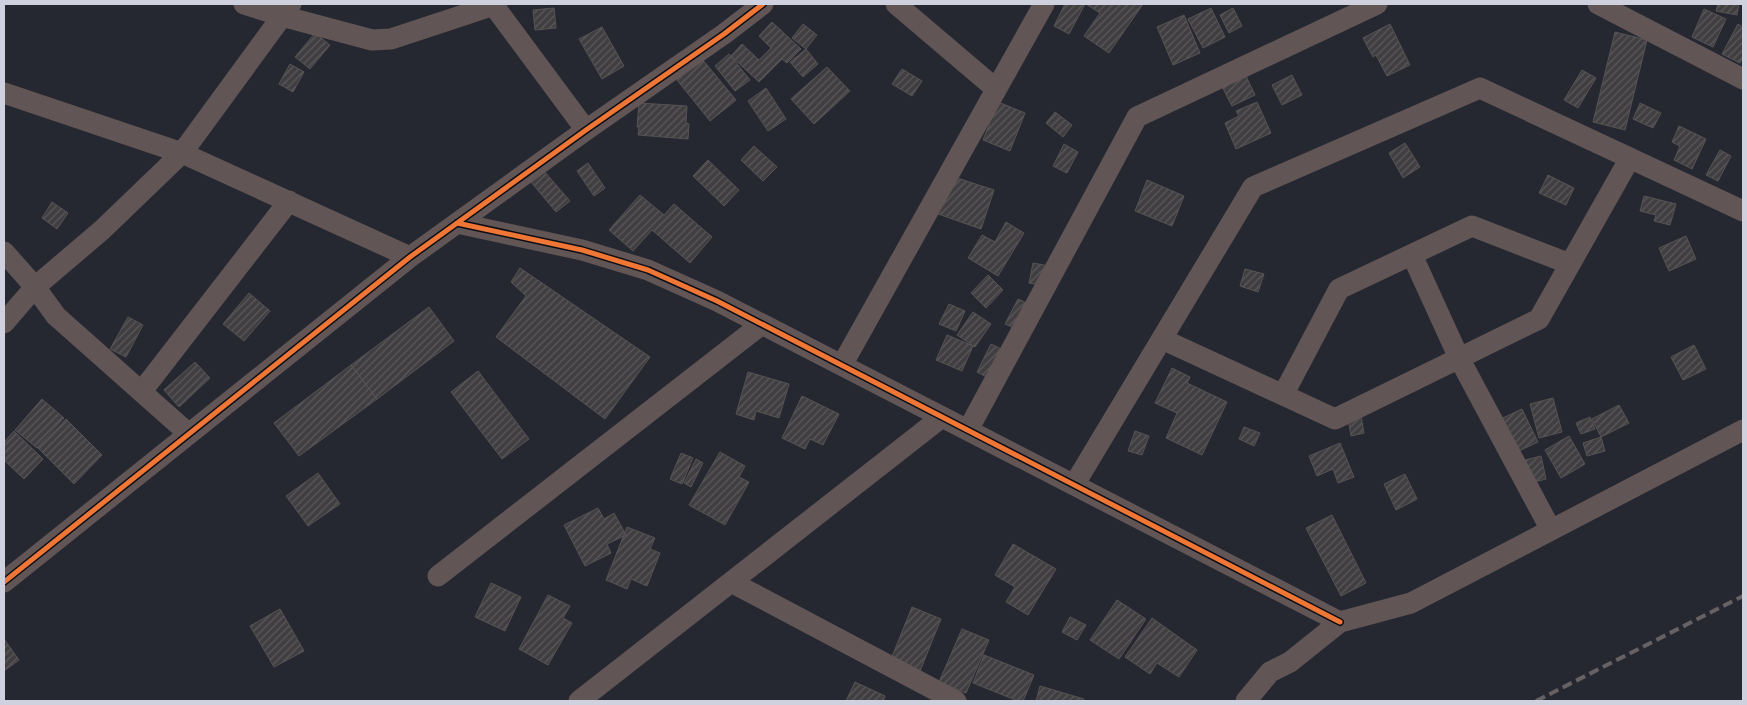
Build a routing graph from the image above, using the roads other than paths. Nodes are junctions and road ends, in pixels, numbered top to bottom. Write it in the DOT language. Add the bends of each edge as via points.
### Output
graph roads {
  1 [pos="244,4"];
  2 [pos="764,4"];
  3 [pos="896,4"];
  4 [pos="1044,4"];
  5 [pos="1377,4"];
  6 [pos="1598,4"];
  7 [pos="496,5"];
  8 [pos="286,10"];
  9 [pos="458,10"];
  10 [pos="1743,79"];
  11 [pos="996,89"];
  12 [pos="4,93"];
  13 [pos="586,130"];
  14 [pos="182,153"];
  15 [pos="1630,158"];
  16 [pos="289,202"];
  17 [pos="1743,211"];
  18 [pos="456,224"];
  19 [pos="4,252"];
  20 [pos="1412,255"];
  21 [pos="410,257"];
  22 [pos="1570,264"];
  23 [pos="36,287"];
  24 [pos="4,323"];
  25 [pos="762,324"];
  26 [pos="1162,338"];
  27 [pos="1459,358"];
  28 [pos="842,365"];
  29 [pos="142,391"];
  30 [pos="1283,395"];
  31 [pos="942,417"];
  32 [pos="968,430"];
  33 [pos="1743,430"];
  34 [pos="190,434"];
  35 [pos="1074,485"];
  36 [pos="1551,530"];
  37 [pos="438,576"];
  38 [pos="4,582"];
  39 [pos="731,582"];
  40 [pos="1340,622"];
  41 [pos="579,701"];
  42 [pos="956,701"];
  43 [pos="1246,701"];
  1 -- 8 [label="street"];
  2 -- 13 [label="street"];
  3 -- 11 [label="street"];
  4 -- 11 [label="street"];
  5 -- 32 [label="street" via="1138,117"];
  6 -- 10 [label="street"];
  7 -- 9 [label="street"];
  7 -- 13 [label="street"];
  8 -- 9 [label="street" via="372,40 391,39"];
  8 -- 14 [label="street"];
  11 -- 28 [label="street"];
  12 -- 14 [label="street"];
  13 -- 18 [label="street"];
  14 -- 16 [label="street"];
  14 -- 23 [label="street" via="102,230"];
  15 -- 17 [label="street"];
  15 -- 22 [label="street"];
  15 -- 26 [label="street" via="1480,88 1253,187"];
  16 -- 21 [label="street"];
  16 -- 29 [label="street"];
  18 -- 21 [label="street"];
  18 -- 25 [label="street" via="582,250 648,270"];
  19 -- 23 [label="street"];
  20 -- 22 [label="street" via="1472,226"];
  20 -- 27 [label="street"];
  20 -- 30 [label="street" via="1339,289"];
  21 -- 34 [label="street"];
  22 -- 27 [label="street" via="1539,319"];
  23 -- 24 [label="street"];
  23 -- 29 [label="street" via="56,316"];
  25 -- 28 [label="street"];
  25 -- 37 [label="street"];
  26 -- 30 [label="street"];
  26 -- 35 [label="street"];
  27 -- 30 [label="street" via="1334,419"];
  27 -- 36 [label="street"];
  28 -- 31 [label="street"];
  29 -- 34 [label="street"];
  31 -- 32 [label="street"];
  31 -- 39 [label="street"];
  32 -- 35 [label="street"];
  33 -- 36 [label="street"];
  34 -- 38 [label="street"];
  35 -- 40 [label="street"];
  36 -- 40 [label="street" via="1411,603"];
  39 -- 41 [label="street"];
  39 -- 42 [label="street"];
  40 -- 43 [label="street" via="1290,662 1270,672"];
}
